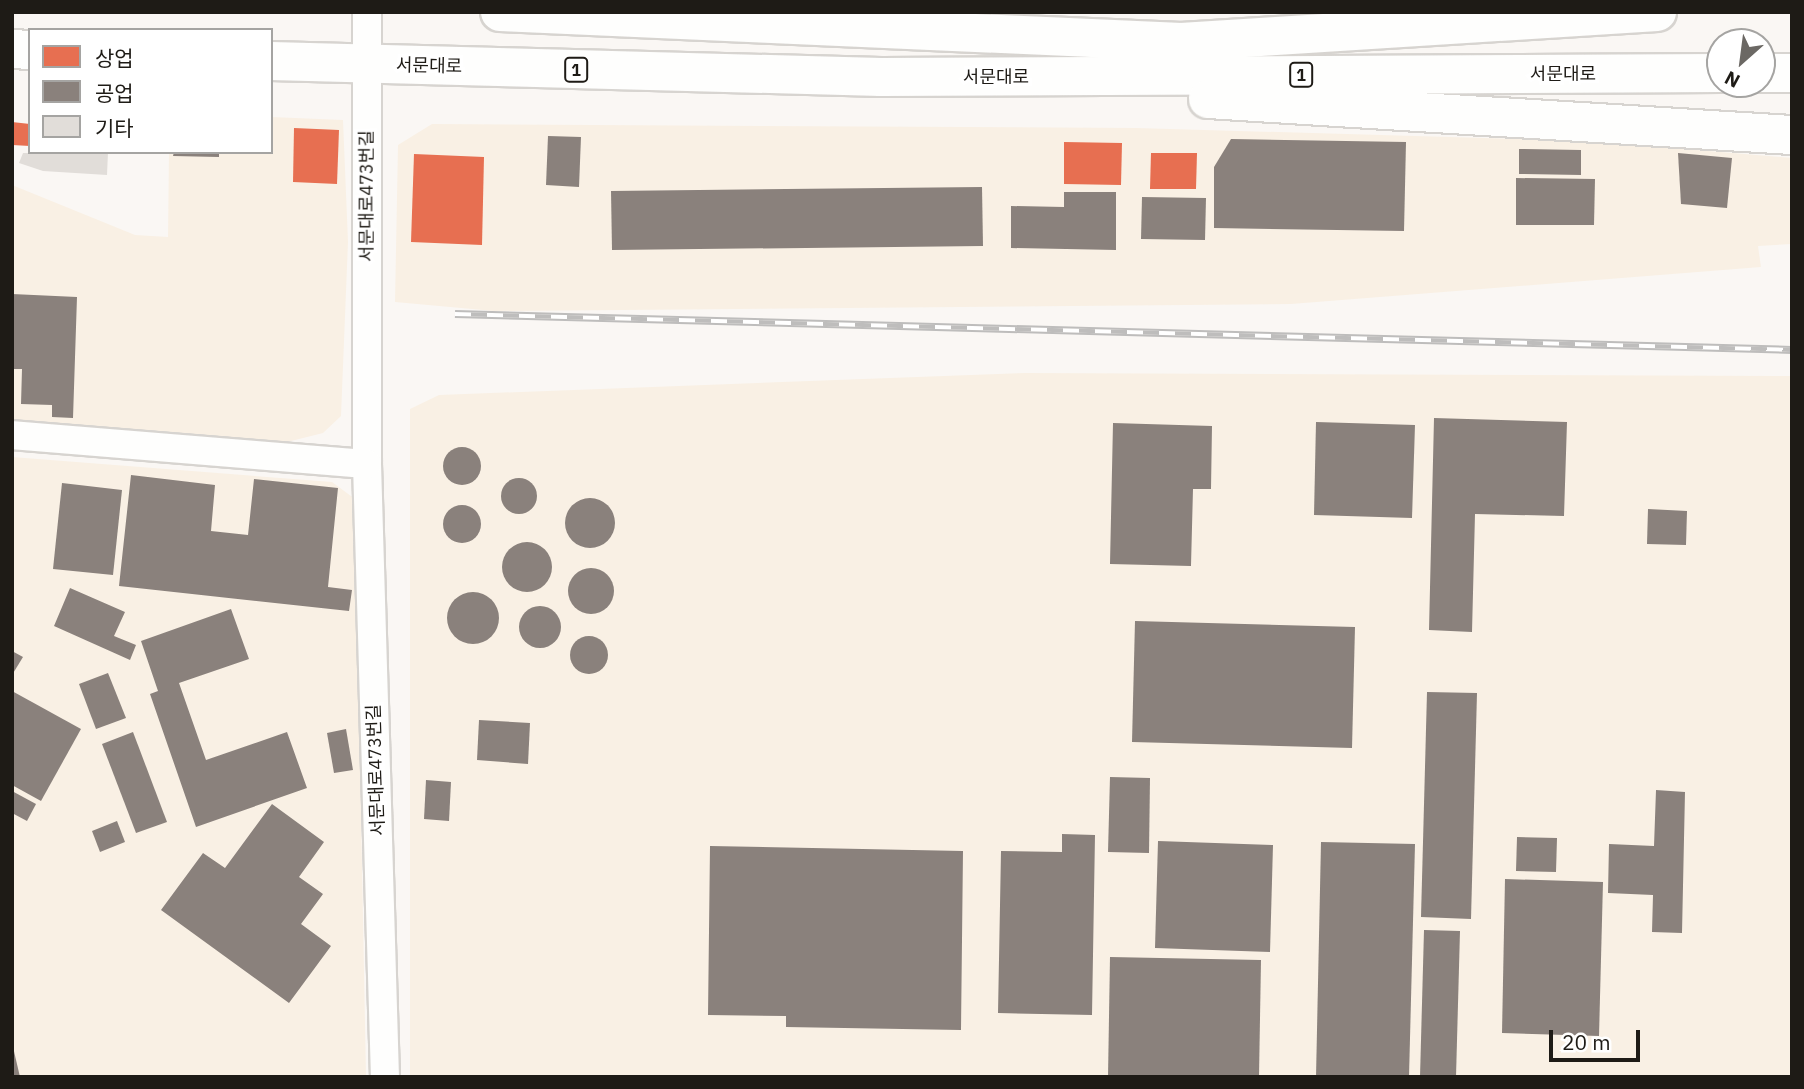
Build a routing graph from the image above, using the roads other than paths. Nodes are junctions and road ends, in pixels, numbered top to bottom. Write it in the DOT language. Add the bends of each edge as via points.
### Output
graph roads {
  1 [pos="367,12"];
  2 [pos="500,12"];
  3 [pos="1322,12"];
  4 [pos="1657,12"];
  5 [pos="1181,42"];
  6 [pos="273,61"];
  7 [pos="367,65"];
  8 [pos="1706,73"];
  9 [pos="881,77"];
  10 [pos="1792,135"];
  11 [pos="12,435"];
  12 [pos="367,464"];
  13 [pos="385,1077"];
  1 -- 7 [label="street, 서문대로473번길"];
  2 -- 5 [label="main road"];
  3 -- 5 [label="main road"];
  4 -- 5 [label="main road"];
  6 -- 7 [label="main road, 서문대로 / 1"];
  7 -- 9 [label="main road, 서문대로 / 1"];
  7 -- 12 [label="street, 서문대로473번길"];
  8 -- 9 [label="main road, 서문대로 / 1"];
  9 -- 10 [label="main road"];
  11 -- 12 [label="street"];
  12 -- 13 [label="street, 서문대로473번길"];
}
